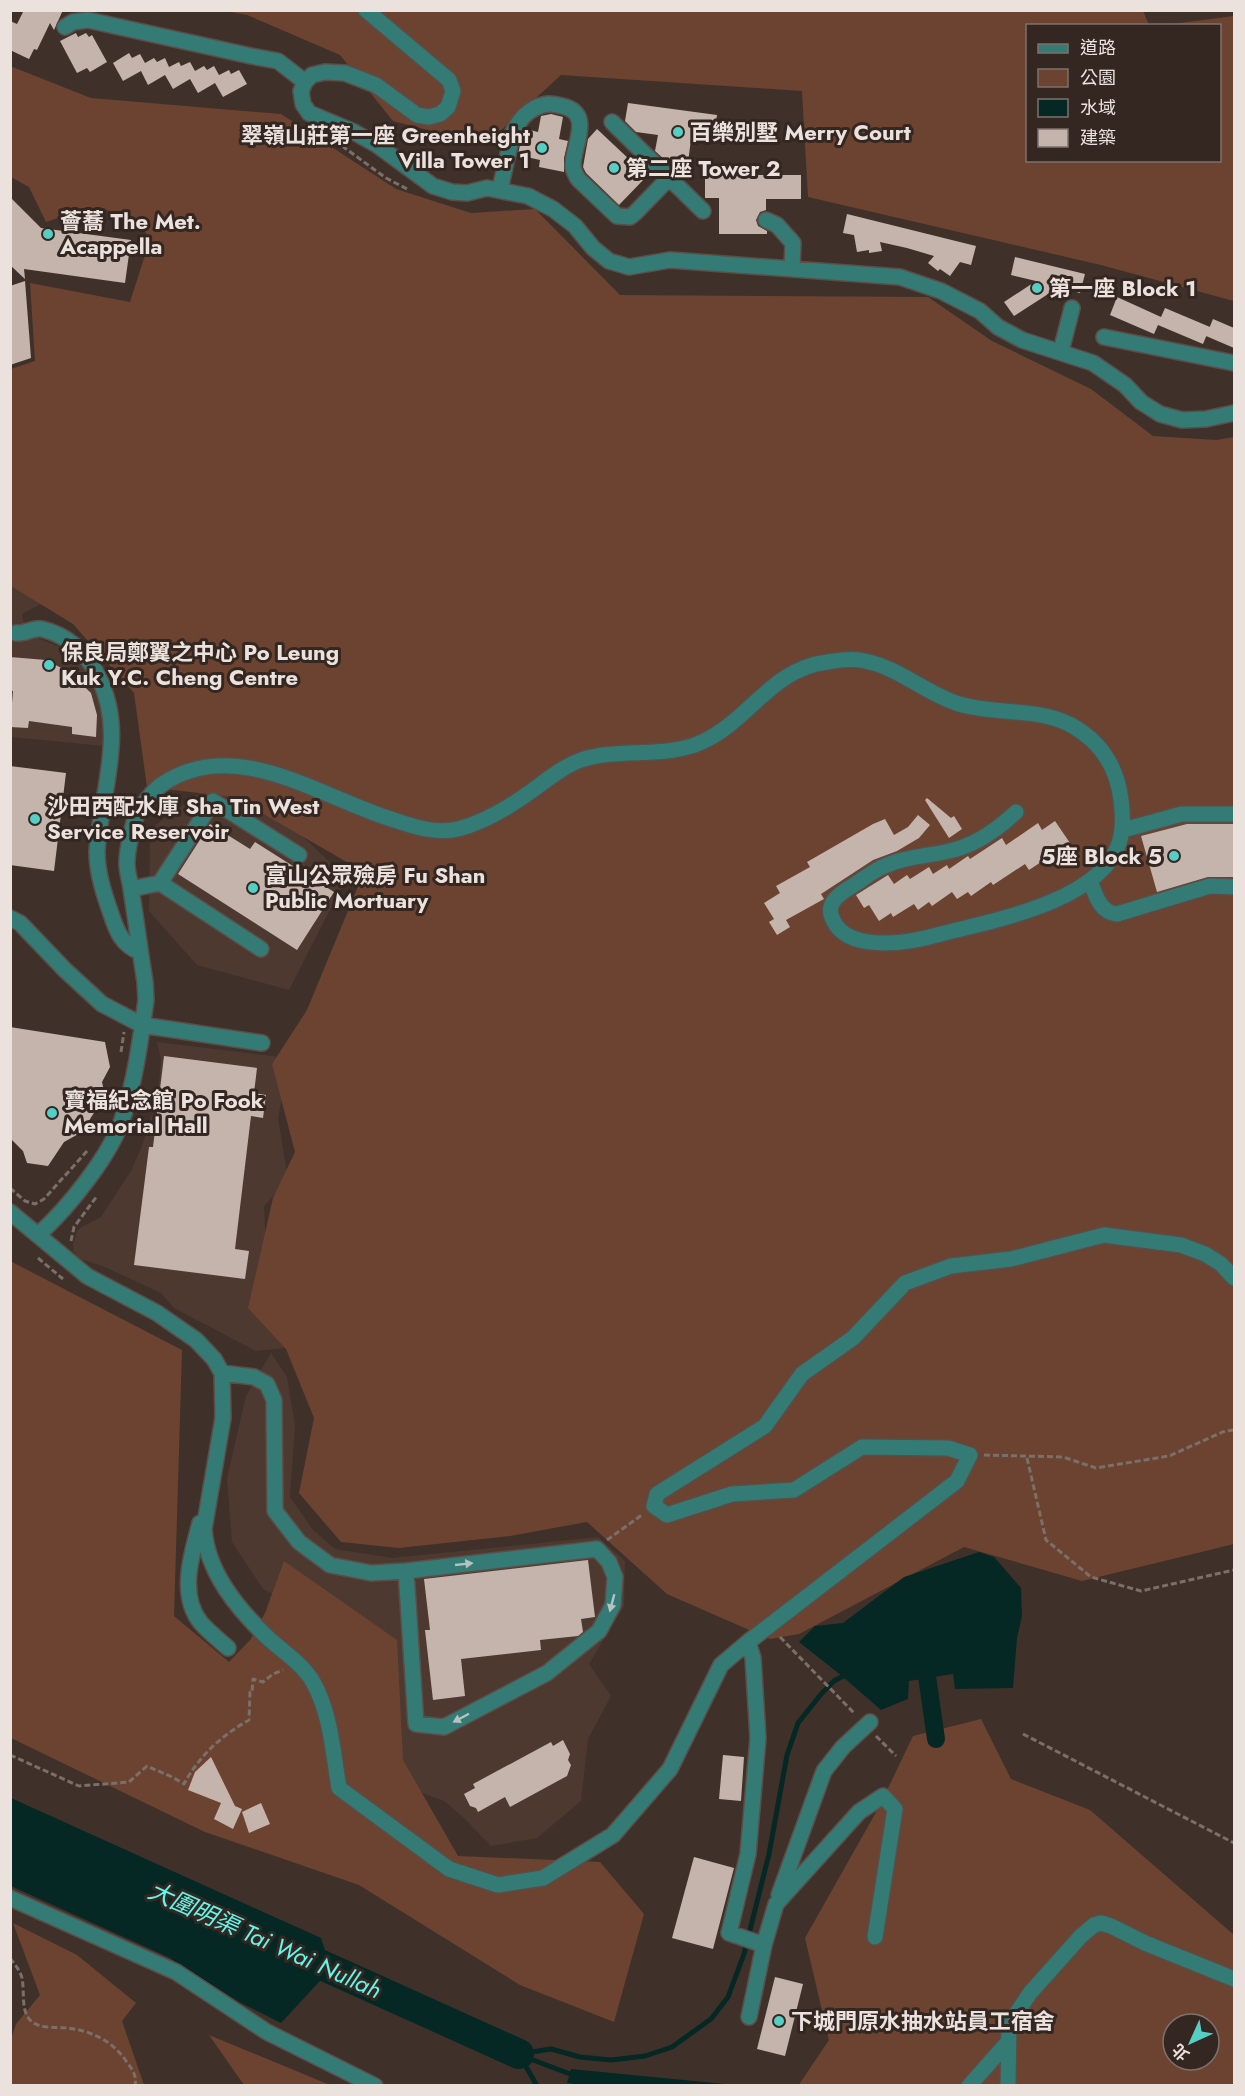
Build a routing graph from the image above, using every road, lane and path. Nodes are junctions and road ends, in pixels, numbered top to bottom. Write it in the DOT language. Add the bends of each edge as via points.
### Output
graph roads {
  1 [pos="366,10"];
  2 [pos="66,27"];
  3 [pos="305,82"];
  4 [pos="612,122"];
  5 [pos="669,178"];
  6 [pos="500,189"];
  7 [pos="703,211"];
  8 [pos="766,220"];
  9 [pos="792,268"];
  10 [pos="1072,308"];
  11 [pos="1104,337"];
  12 [pos="1061,351"];
  13 [pos="1234,363"];
  14 [pos="1234,413"];
  15 [pos="16,633"];
  16 [pos="1016,812"];
  17 [pos="1234,814"];
  18 [pos="1123,830"];
  19 [pos="299,855"];
  20 [pos="1090,881"];
  21 [pos="160,882"];
  22 [pos="1234,887"];
  23 [pos="131,889"];
  24 [pos="10,918"];
  25 [pos="261,949"];
  26 [pos="140,952"];
  27 [pos="135,1021"];
  28 [pos="262,1043"];
  29 [pos="120,1059"];
  30 [pos="89,1148"];
  31 [pos="10,1188"];
  32 [pos="10,1212"];
  33 [pos="38,1235"];
  34 [pos="33,1253"];
  35 [pos="1234,1278"];
  36 [pos="70,1283"];
  37 [pos="222,1373"];
  38 [pos="1234,1430"];
  39 [pos="970,1455"];
  40 [pos="1027,1458"];
  41 [pos="212,1476"];
  42 [pos="654,1506"];
  43 [pos="597,1549"];
  44 [pos="1234,1570"];
  45 [pos="406,1571"];
  46 [pos="777,1634"];
  47 [pos="748,1642"];
  48 [pos="228,1648"];
  49 [pos="297,1664"];
  50 [pos="866,1723"];
  51 [pos="1023,1734"];
  52 [pos="10,1755"];
  53 [pos="896,1756"];
  54 [pos="1234,1843"];
  55 [pos="10,1898"];
  56 [pos="776,1904"];
  57 [pos="875,1937"];
  58 [pos="764,1946"];
  59 [pos="10,1958"];
  60 [pos="1234,1979"];
  61 [pos="749,2017"];
  62 [pos="1007,2043"];
  63 [pos="135,2085"];
  64 [pos="375,2085"];
  65 [pos="969,2085"];
  66 [pos="1008,2085"];
  1 -- 3 [label="street" via="449,80 453,91 448,107 435,116 417,115 376,85 345,73 318,73"];
  2 -- 3 [label="street" via="88,20 271,59"];
  3 -- 6 [label="street" via="301,98 309,113 377,145 433,186 460,193"];
  4 -- 5 [label="street"];
  5 -- 6 [label="street" via="630,217 617,216 574,172 572,165 581,126 578,118 567,107 548,103 531,110 517,123"];
  5 -- 7 [label="street"];
  6 -- 9 [label="street" via="528,196 553,209 609,261 629,267 670,260"];
  8 -- 9 [label="street" via="777,225 793,243"];
  9 -- 12 [label="street" via="900,277 941,291 980,311 1022,340"];
  10 -- 12 [label="street"];
  11 -- 13 [label="street"];
  12 -- 14 [label="street" via="1093,363 1160,414 1182,420"];
  15 -- 26 [label="street" via="38,628 56,633 82,651 98,674 110,709 111,747 97,854 102,888 121,940"];
  16 -- 20 [label="street" via="992,832 964,847 886,865 835,899 830,916 850,938 872,943 921,939 1040,908"];
  17 -- 18 [label="street" via="1182,814"];
  18 -- 20 [label="street" via="1118,849"];
  18 -- 23 [label="street" via="1119,780 1113,765 1087,736 1068,723 1047,716 964,706 889,668 846,659 811,664 792,672 719,733 697,745 598,755 576,761 478,823 452,831 415,827 267,770 216,766 184,774 157,787 137,814 127,860"];
  19 -- 21 [label="street" via="213,801"];
  20 -- 22 [label="street" via="1099,904 1111,914 1210,886"];
  21 -- 23 [label="street"];
  21 -- 25 [label="street"];
  23 -- 26 [label="street"];
  24 -- 27 [label="street" via="20,923 102,1004"];
  26 -- 27 [label="street" via="146,1000"];
  27 -- 28 [label="street"];
  27 -- 29 [label="path"];
  27 -- 33 [label="street" via="123,1118 106,1153"];
  30 -- 31 [label="path" via="44,1199 35,1204"];
  32 -- 33 [label="street"];
  33 -- 37 [label="street" via="87,1276 157,1313 196,1340"];
  34 -- 36 [label="path"];
  35 -- 42 [label="street" via="1205,1254 1181,1245 1104,1235 1011,1259 951,1266 905,1283 853,1338 802,1374 765,1426 657,1494"];
  37 -- 41 [label="street" via="223,1418"];
  37 -- 45 [label="street" via="254,1377 267,1384 274,1400 275,1511 298,1542 330,1566 371,1573"];
  38 -- 40 [label="path" via="1169,1456 1095,1468 1062,1457"];
  39 -- 40 [label="path"];
  39 -- 42 [label="street" via="948,1448 862,1446 794,1490 732,1494 667,1515"];
  39 -- 47 [label="street" via="957,1481"];
  40 -- 44 [label="path" via="1046,1540 1091,1577 1141,1591"];
  41 -- 48 [label="street" via="191,1555 189,1594 199,1622"];
  41 -- 49 [label="street" via="204,1529 214,1569 232,1598"];
  42 -- 43 [label="path"];
  45 -- 43 [label="street, one-way"];
  43 -- 45 [label="street, one-way" via="615,1576 613,1605 599,1631 547,1673 444,1727 416,1724"];
  46 -- 50 [label="path"];
  47 -- 49 [label="street" via="721,1665 670,1769 613,1835 543,1878 498,1886 448,1869 339,1788 325,1709 312,1680"];
  47 -- 58 [label="street" via="753,1658 758,1738 748,1854 729,1933"];
  49 -- 52 [label="path" via="263,1682 253,1679 249,1720 226,1733 198,1762 184,1784 147,1766 129,1782 79,1786"];
  50 -- 53 [label="path"];
  50 -- 56 [label="street" via="824,1771"];
  51 -- 54 [label="path"];
  55 -- 64 [label="street" via="176,1972 267,2032"];
  56 -- 57 [label="street" via="859,1812 883,1796 895,1809"];
  56 -- 58 [label="street"];
  58 -- 61 [label="street"];
  59 -- 63 [label="path" via="21,1974 25,2011 30,2020 39,2026 70,2028 108,2041 134,2072"];
  60 -- 62 [label="street" via="1121,1930 1098,1924 1087,1929 1030,1993 1009,2025"];
  62 -- 65 [label="street"];
  62 -- 66 [label="street"];
}
